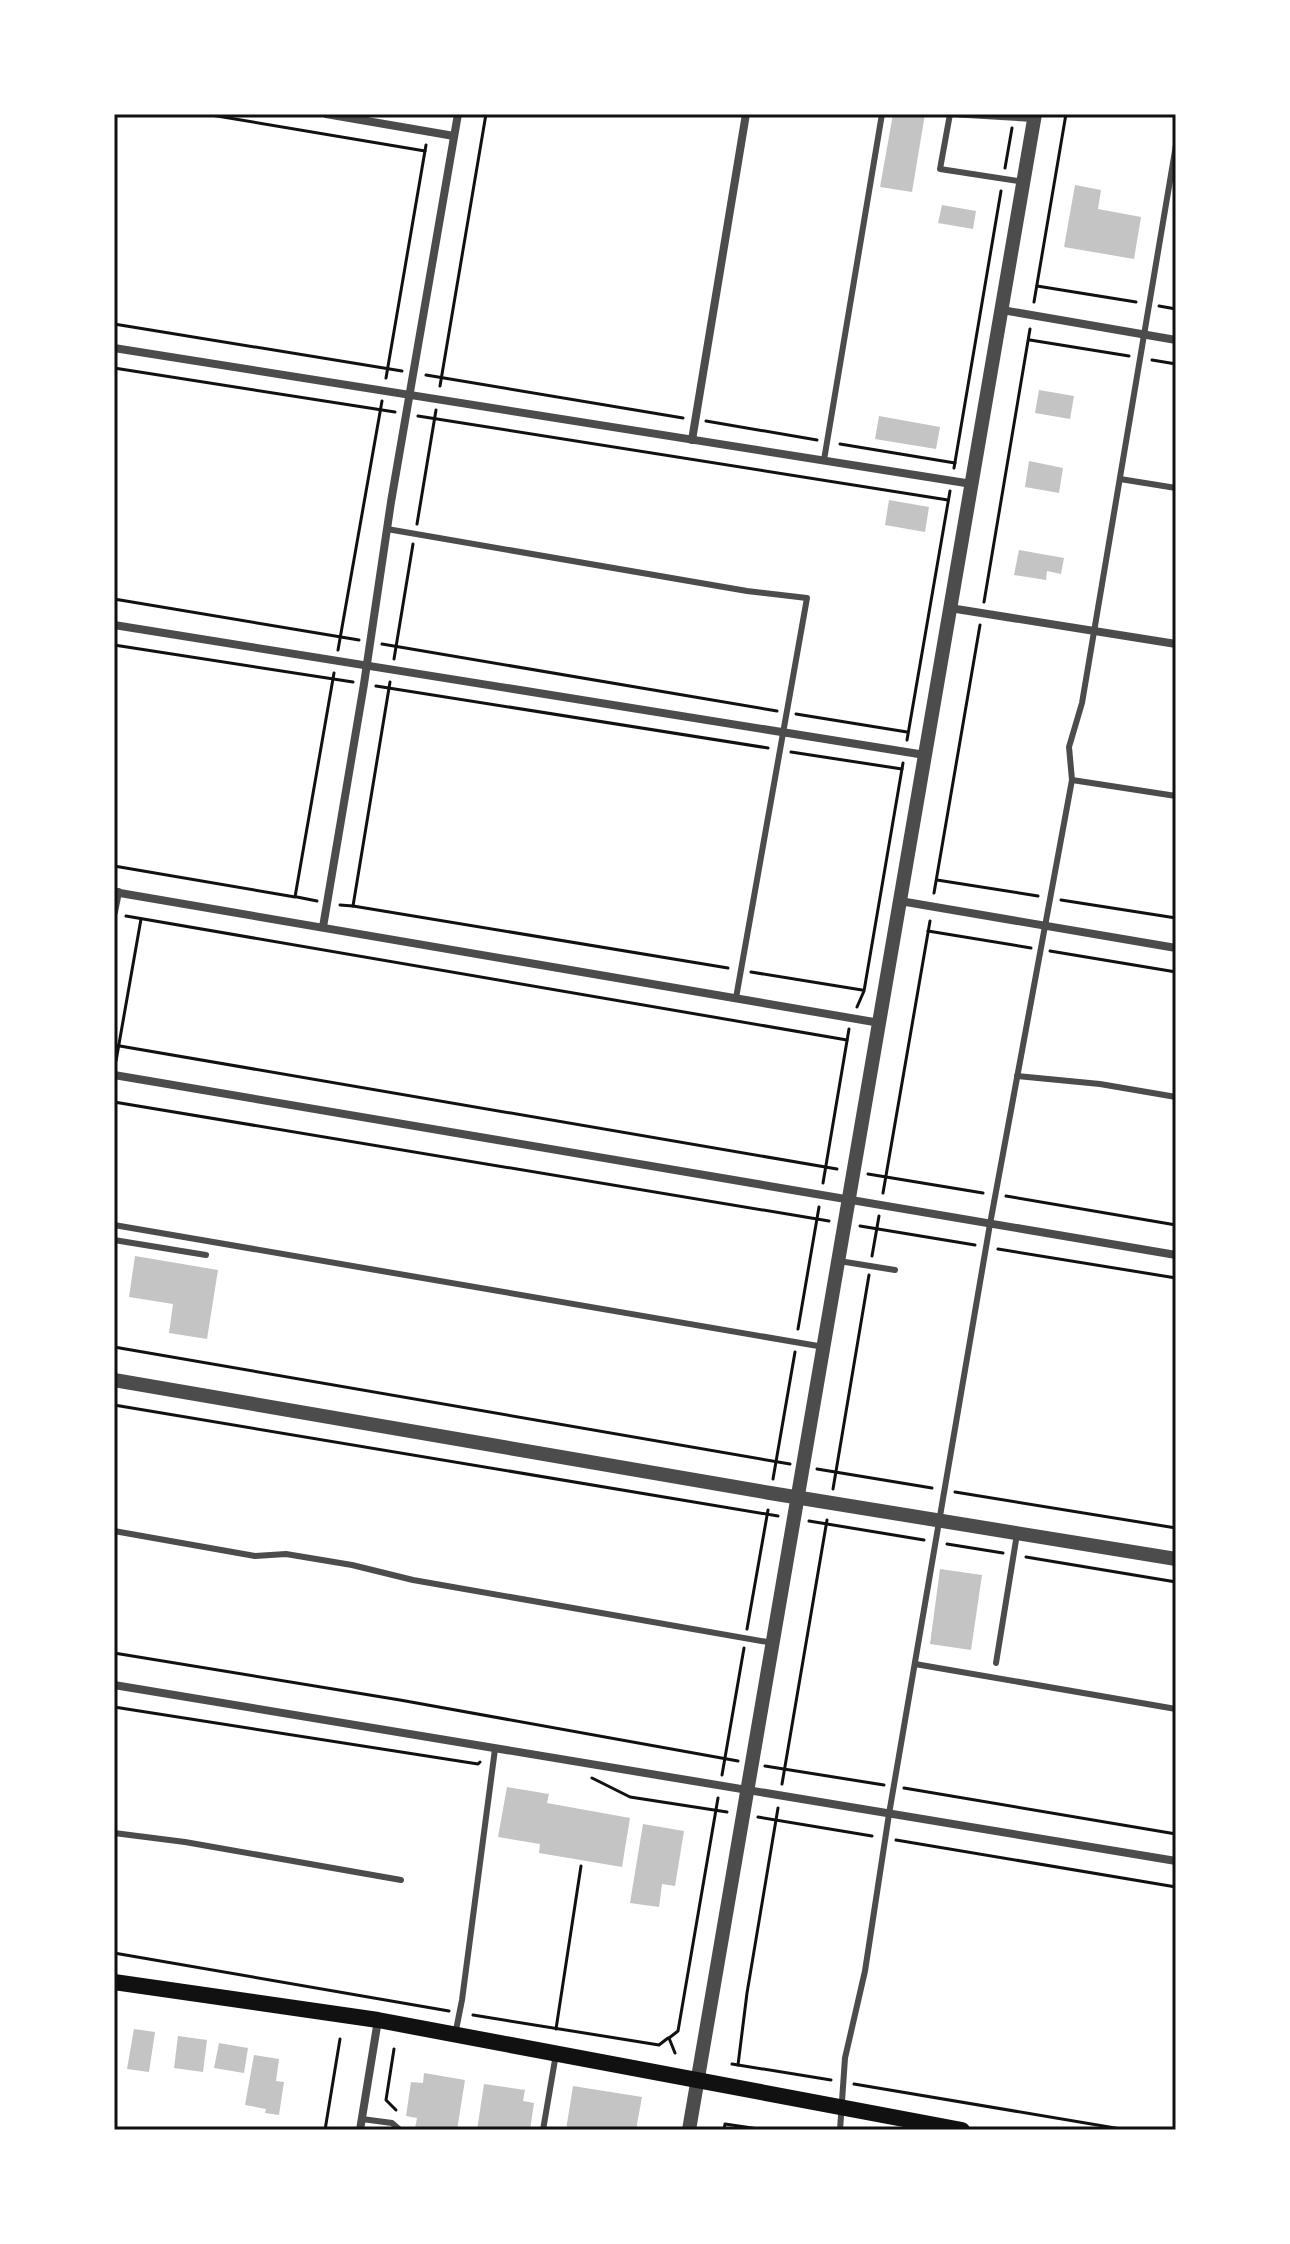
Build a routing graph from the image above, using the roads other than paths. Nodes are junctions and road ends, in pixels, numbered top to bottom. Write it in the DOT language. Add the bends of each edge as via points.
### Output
graph roads {
  1 [pos="326,114"];
  2 [pos="458,114"];
  3 [pos="746,114"];
  4 [pos="882,114"];
  5 [pos="1005,115"];
  6 [pos="1035,117"];
  7 [pos="454,136"];
  8 [pos="1176,145"];
  9 [pos="1173,180"];
  10 [pos="1024,182"];
  11 [pos="1002,310"];
  12 [pos="1143,334"];
  13 [pos="1176,340"];
  14 [pos="114,348"];
  15 [pos="410,395"];
  16 [pos="692,440"];
  17 [pos="824,460"];
  18 [pos="1120,479"];
  19 [pos="972,484"];
  20 [pos="1176,488"];
  21 [pos="387,529"];
  22 [pos="950,608"];
  23 [pos="114,625"];
  24 [pos="1093,631"];
  25 [pos="1176,644"];
  26 [pos="367,667"];
  27 [pos="782,732"];
  28 [pos="925,755"];
  29 [pos="1072,780"];
  30 [pos="1176,796"];
  31 [pos="116,892"];
  32 [pos="900,901"];
  33 [pos="114,913"];
  34 [pos="1044,926"];
  35 [pos="323,927"];
  36 [pos="1176,948"];
  37 [pos="736,998"];
  38 [pos="880,1023"];
  39 [pos="114,1074"];
  40 [pos="1017,1076"];
  41 [pos="1176,1097"];
  42 [pos="850,1200"];
  43 [pos="990,1224"];
  44 [pos="114,1225"];
  45 [pos="114,1240"];
  46 [pos="206,1255"];
  47 [pos="1176,1255"];
  48 [pos="839,1261"];
  49 [pos="895,1270"];
  50 [pos="824,1347"];
  51 [pos="114,1380"];
  52 [pos="798,1498"];
  53 [pos="940,1521"];
  54 [pos="114,1531"];
  55 [pos="1017,1534"];
  56 [pos="1176,1559"];
  57 [pos="773,1643"];
  58 [pos="996,1663"];
  59 [pos="915,1664"];
  60 [pos="114,1685"];
  61 [pos="1176,1709"];
  62 [pos="494,1754"];
  63 [pos="747,1791"];
  64 [pos="889,1814"];
  65 [pos="114,1833"];
  66 [pos="1176,1861"];
  67 [pos="401,1880"];
  68 [pos="114,1982"];
  69 [pos="378,2020"];
  70 [pos="455,2035"];
  71 [pos="556,2054"];
  72 [pos="697,2080"];
  73 [pos="843,2108"];
  74 [pos="362,2119"];
  75 [pos="360,2130"];
  76 [pos="400,2130"];
  77 [pos="543,2130"];
  78 [pos="689,2130"];
  79 [pos="840,2130"];
  80 [pos="962,2130"];
  1 -- 7 [label="street"];
  2 -- 7 [label="street"];
  3 -- 16 [label="street"];
  4 -- 17 [label="lane"];
  5 -- 6 [label="lane"];
  5 -- 10 [label="lane" via="950,114 940,169"];
  6 -- 10 [label="street"];
  7 -- 15 [label="street"];
  8 -- 9 [label="lane"];
  9 -- 12 [label="lane"];
  10 -- 11 [label="street"];
  11 -- 12 [label="street"];
  11 -- 19 [label="street"];
  12 -- 13 [label="street"];
  12 -- 18 [label="lane"];
  14 -- 15 [label="street"];
  15 -- 16 [label="street"];
  15 -- 21 [label="street"];
  16 -- 17 [label="street"];
  17 -- 19 [label="street"];
  18 -- 20 [label="lane"];
  18 -- 24 [label="lane"];
  19 -- 22 [label="street"];
  21 -- 26 [label="street"];
  21 -- 27 [label="lane" via="807,598"];
  22 -- 24 [label="street"];
  22 -- 28 [label="street"];
  23 -- 26 [label="street"];
  24 -- 25 [label="street"];
  24 -- 29 [label="lane" via="1069,747"];
  26 -- 27 [label="street"];
  26 -- 35 [label="street"];
  27 -- 28 [label="street"];
  27 -- 37 [label="lane"];
  28 -- 32 [label="street"];
  29 -- 30 [label="lane"];
  29 -- 34 [label="lane"];
  31 -- 33 [label="street"];
  31 -- 35 [label="street"];
  32 -- 34 [label="street"];
  32 -- 38 [label="street"];
  34 -- 36 [label="street"];
  34 -- 40 [label="lane"];
  35 -- 37 [label="street"];
  37 -- 38 [label="street"];
  38 -- 42 [label="street"];
  39 -- 42 [label="street"];
  40 -- 41 [label="lane"];
  40 -- 43 [label="lane"];
  42 -- 43 [label="street"];
  42 -- 48 [label="street"];
  43 -- 47 [label="street"];
  43 -- 53 [label="lane"];
  44 -- 50 [label="lane"];
  45 -- 46 [label="lane"];
  48 -- 49 [label="lane"];
  48 -- 50 [label="street"];
  50 -- 52 [label="street"];
  51 -- 52 [label="street"];
  52 -- 53 [label="street"];
  52 -- 57 [label="street"];
  53 -- 55 [label="street"];
  53 -- 59 [label="lane"];
  54 -- 57 [label="lane" via="255,1556 286,1554 352,1565"];
  55 -- 56 [label="street"];
  55 -- 58 [label="lane"];
  57 -- 63 [label="street"];
  59 -- 61 [label="lane"];
  59 -- 64 [label="lane"];
  60 -- 62 [label="street"];
  62 -- 63 [label="street"];
  62 -- 70 [label="lane"];
  63 -- 64 [label="street"];
  63 -- 72 [label="street"];
  64 -- 66 [label="street"];
  64 -- 73 [label="lane" via="865,1971 845,2058"];
  65 -- 67 [label="lane"];
  68 -- 69 [label="main road"];
  69 -- 70 [label="main road"];
  69 -- 74 [label="street"];
  70 -- 71 [label="main road"];
  71 -- 72 [label="main road"];
  71 -- 77 [label="lane"];
  72 -- 73 [label="main road"];
  72 -- 78 [label="street"];
  73 -- 79 [label="lane"];
  73 -- 80 [label="main road"];
  74 -- 75 [label="street"];
  74 -- 76 [label="lane"];
}
